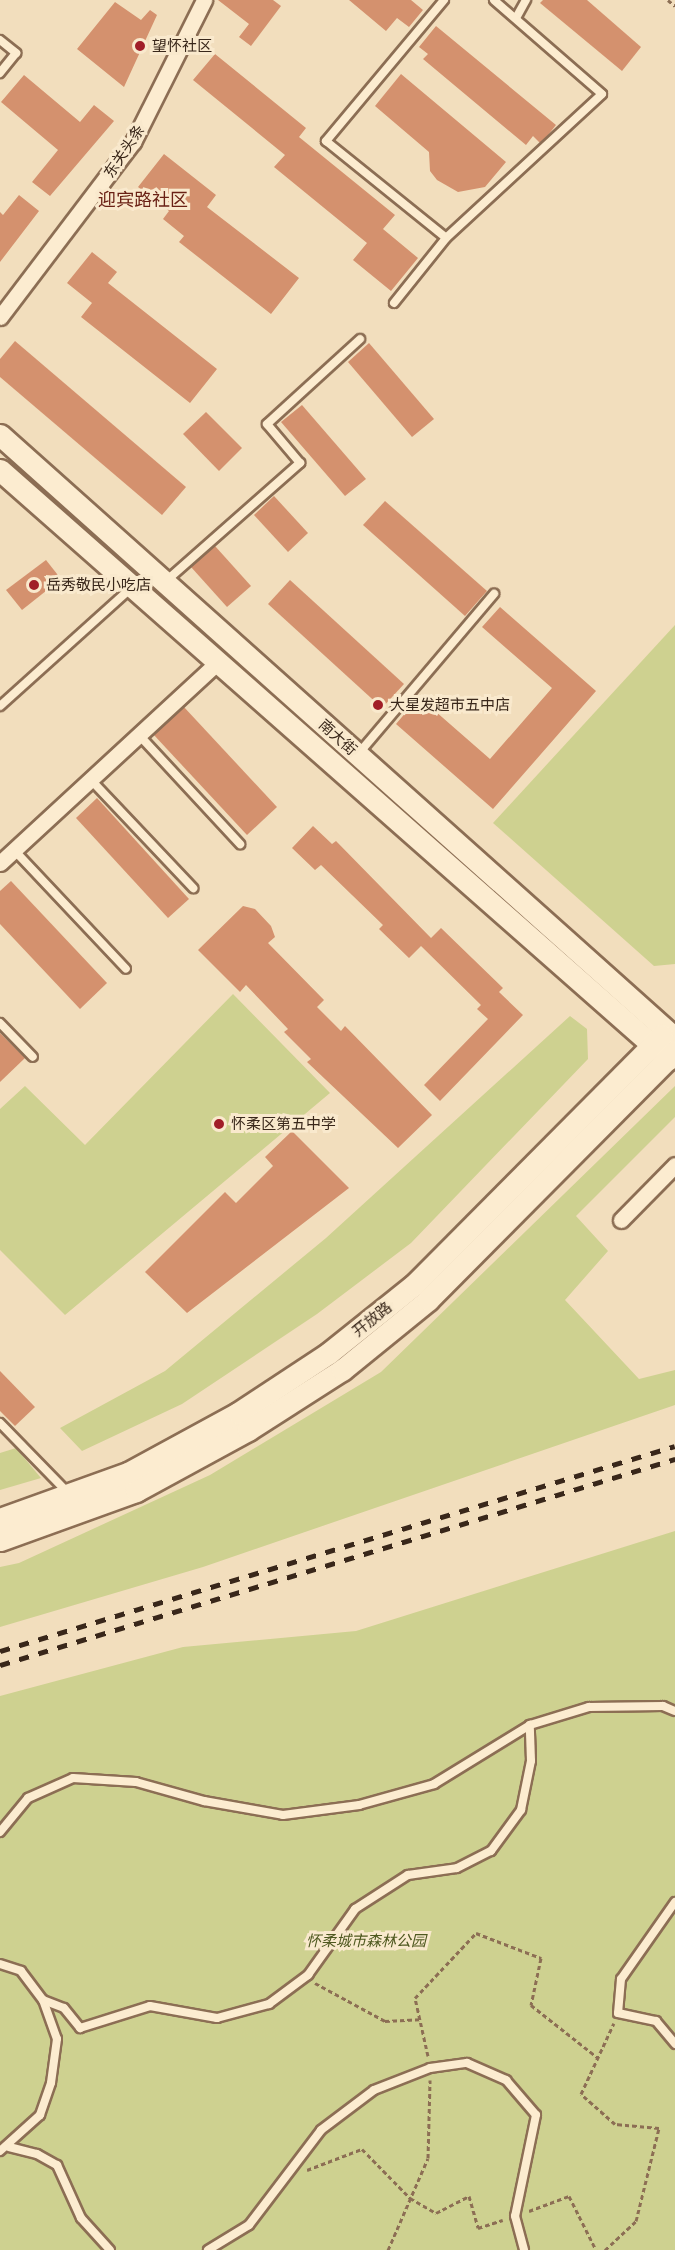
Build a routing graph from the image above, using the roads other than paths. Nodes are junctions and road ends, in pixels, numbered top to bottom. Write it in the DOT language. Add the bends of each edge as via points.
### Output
graph roads {
  1 [pos="204,0"];
  2 [pos="444,0"];
  3 [pos="494,0"];
  4 [pos="526,0"];
  5 [pos="516,18"];
  6 [pos="0,40"];
  7 [pos="0,73"];
  8 [pos="446,238"];
  9 [pos="394,303"];
  10 [pos="0,317"];
  11 [pos="360,339"];
  12 [pos="0,435"];
  13 [pos="0,470"];
  14 [pos="165,582"];
  15 [pos="131,588"];
  16 [pos="494,594"];
  17 [pos="217,663"];
  18 [pos="0,706"];
  19 [pos="139,735"];
  20 [pos="358,754"];
  21 [pos="91,780"];
  22 [pos="240,844"];
  23 [pos="14,850"];
  24 [pos="0,863"];
  25 [pos="193,888"];
  26 [pos="126,969"];
  27 [pos="0,1023"];
  28 [pos="669,1041"];
  29 [pos="33,1057"];
  30 [pos="675,1165"];
  31 [pos="621,1220"];
  32 [pos="0,1423"];
  33 [pos="70,1495"];
  34 [pos="0,1519"];
  35 [pos="0,1540"];
  36 [pos="675,1711"];
  37 [pos="530,1725"];
  38 [pos="0,1832"];
  39 [pos="675,1902"];
  40 [pos="0,1964"];
  41 [pos="43,2000"];
  42 [pos="675,2044"];
  43 [pos="9,2147"];
  44 [pos="0,2151"];
  45 [pos="110,2250"];
  46 [pos="208,2250"];
  47 [pos="524,2250"];
  1 -- 10 [label="street, 东关头条" via="133,142"];
  2 -- 8 [label="lane" via="326,141"];
  3 -- 5 [label="lane"];
  4 -- 5 [label="lane"];
  5 -- 8 [label="lane" via="602,94"];
  6 -- 7 [label="lane" via="16,53"];
  8 -- 9 [label="lane"];
  11 -- 14 [label="lane" via="267,424 300,463"];
  12 -- 14 [label="main road, 南大街"];
  13 -- 15 [label="main road, 南大街"];
  14 -- 20 [label="main road, 南大街"];
  15 -- 17 [label="main road, 南大街"];
  15 -- 18 [label="lane"];
  16 -- 20 [label="lane"];
  17 -- 19 [label="street"];
  17 -- 28 [label="main road, 南大街"];
  19 -- 21 [label="street"];
  19 -- 22 [label="lane"];
  20 -- 28 [label="main road, 南大街"];
  21 -- 23 [label="street"];
  21 -- 25 [label="lane"];
  23 -- 24 [label="street"];
  23 -- 26 [label="lane"];
  27 -- 29 [label="lane"];
  28 -- 33 [label="main road, 开放路" via="414,1285 329,1353 218,1424 128,1473"];
  28 -- 35 [label="main road, 开放路" via="428,1300 342,1370 248,1430 136,1491"];
  30 -- 31 [label="street"];
  32 -- 33 [label="lane"];
  33 -- 34 [label="main road, 开放路"];
  36 -- 37 [label="lane" via="663,1706 589,1707"];
  37 -- 38 [label="lane" via="434,1784 359,1805 284,1815 204,1801 136,1782 73,1778 28,1798"];
  37 -- 41 [label="lane" via="531,1761 521,1810 491,1851 457,1868 408,1875 355,1909 302,1980 269,2004 217,2018 150,2006 80,2028 64,2008"];
  39 -- 42 [label="lane" via="621,1978 618,2013 656,2021"];
  40 -- 41 [label="lane" via="21,1971"];
  41 -- 43 [label="lane" via="57,2039 51,2083 40,2115"];
  43 -- 44 [label="lane"];
  43 -- 45 [label="lane" via="57,2164 81,2218"];
  46 -- 47 [label="lane" via="249,2225 321,2130 374,2090 430,2068 467,2063 506,2080 536,2115 515,2216"];
}
